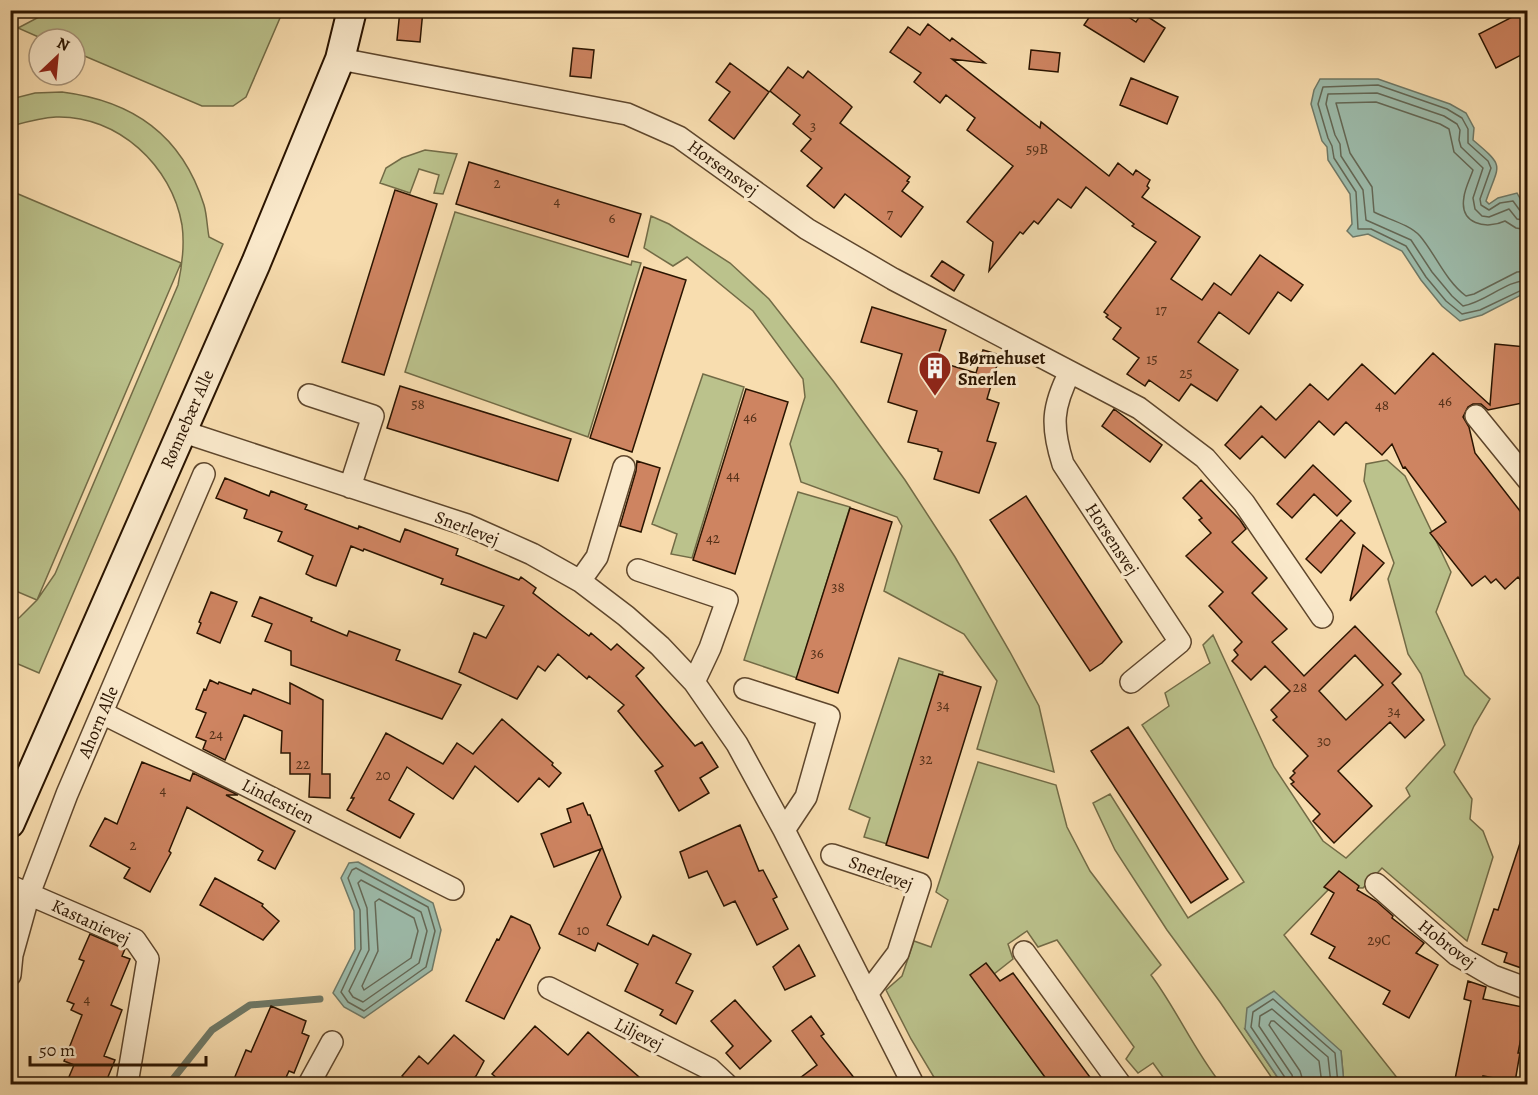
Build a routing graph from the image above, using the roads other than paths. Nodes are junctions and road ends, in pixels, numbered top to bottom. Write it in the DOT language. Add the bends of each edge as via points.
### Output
graph roads {
  1 [pos="352,10"];
  2 [pos="340,59"];
  3 [pos="1070,372"];
  4 [pos="309,395"];
  5 [pos="1476,416"];
  6 [pos="181,431"];
  7 [pos="624,467"];
  8 [pos="204,474"];
  9 [pos="1527,480"];
  10 [pos="350,487"];
  11 [pos="638,570"];
  12 [pos="580,582"];
  13 [pos="1322,617"];
  14 [pos="694,682"];
  15 [pos="1131,682"];
  16 [pos="744,689"];
  17 [pos="102,713"];
  18 [pos="10,823"];
  19 [pos="784,830"];
  20 [pos="832,855"];
  21 [pos="1376,884"];
  22 [pos="453,889"];
  23 [pos="20,890"];
  24 [pos="1024,952"];
  25 [pos="10,975"];
  26 [pos="549,988"];
  27 [pos="1527,989"];
  28 [pos="867,994"];
  29 [pos="332,1042"];
  30 [pos="127,1084"];
  31 [pos="309,1084"];
  32 [pos="726,1084"];
  33 [pos="913,1084"];
  34 [pos="1120,1084"];
  1 -- 2 [label="main road, Rønnebær Alle"];
  2 -- 3 [label="street, Horsensvej" via="627,114 679,137 817,234 893,279"];
  2 -- 6 [label="main road, Rønnebær Alle"];
  3 -- 13 [label="street, Horsensvej" via="1139,408 1205,458 1244,503"];
  3 -- 15 [label="street, Horsensvej" via="1059,393 1054,417 1063,464 1180,642"];
  4 -- 10 [label="street" via="373,416"];
  5 -- 9 [label="street"];
  6 -- 10 [label="street, Snerlevej"];
  6 -- 18 [label="main road, Rønnebær Alle"];
  7 -- 12 [label="street" via="597,557"];
  8 -- 17 [label="street, Ahorn Alle"];
  10 -- 12 [label="street, Snerlevej" via="467,525 532,554"];
  11 -- 14 [label="street" via="727,600 711,648"];
  12 -- 14 [label="street, Snerlevej" via="626,616"];
  14 -- 19 [label="street, Snerlevej" via="737,744"];
  16 -- 19 [label="street" via="829,716 806,797"];
  17 -- 22 [label="street, Lindestien"];
  17 -- 23 [label="street, Ahorn Alle"];
  19 -- 28 [label="street, Snerlevej"];
  20 -- 28 [label="street, Snerlevej" via="920,884 898,953"];
  21 -- 27 [label="street, Hobrovej" via="1457,955 1493,976"];
  23 -- 25 [label="street, Ahorn Alle"];
  23 -- 30 [label="street, Kastanievej" via="135,940 148,959"];
  24 -- 34 [label="street"];
  26 -- 32 [label="street, Liljevej" via="710,1069"];
  28 -- 33 [label="street, Snerlevej"];
  29 -- 31 [label="street"];
}
